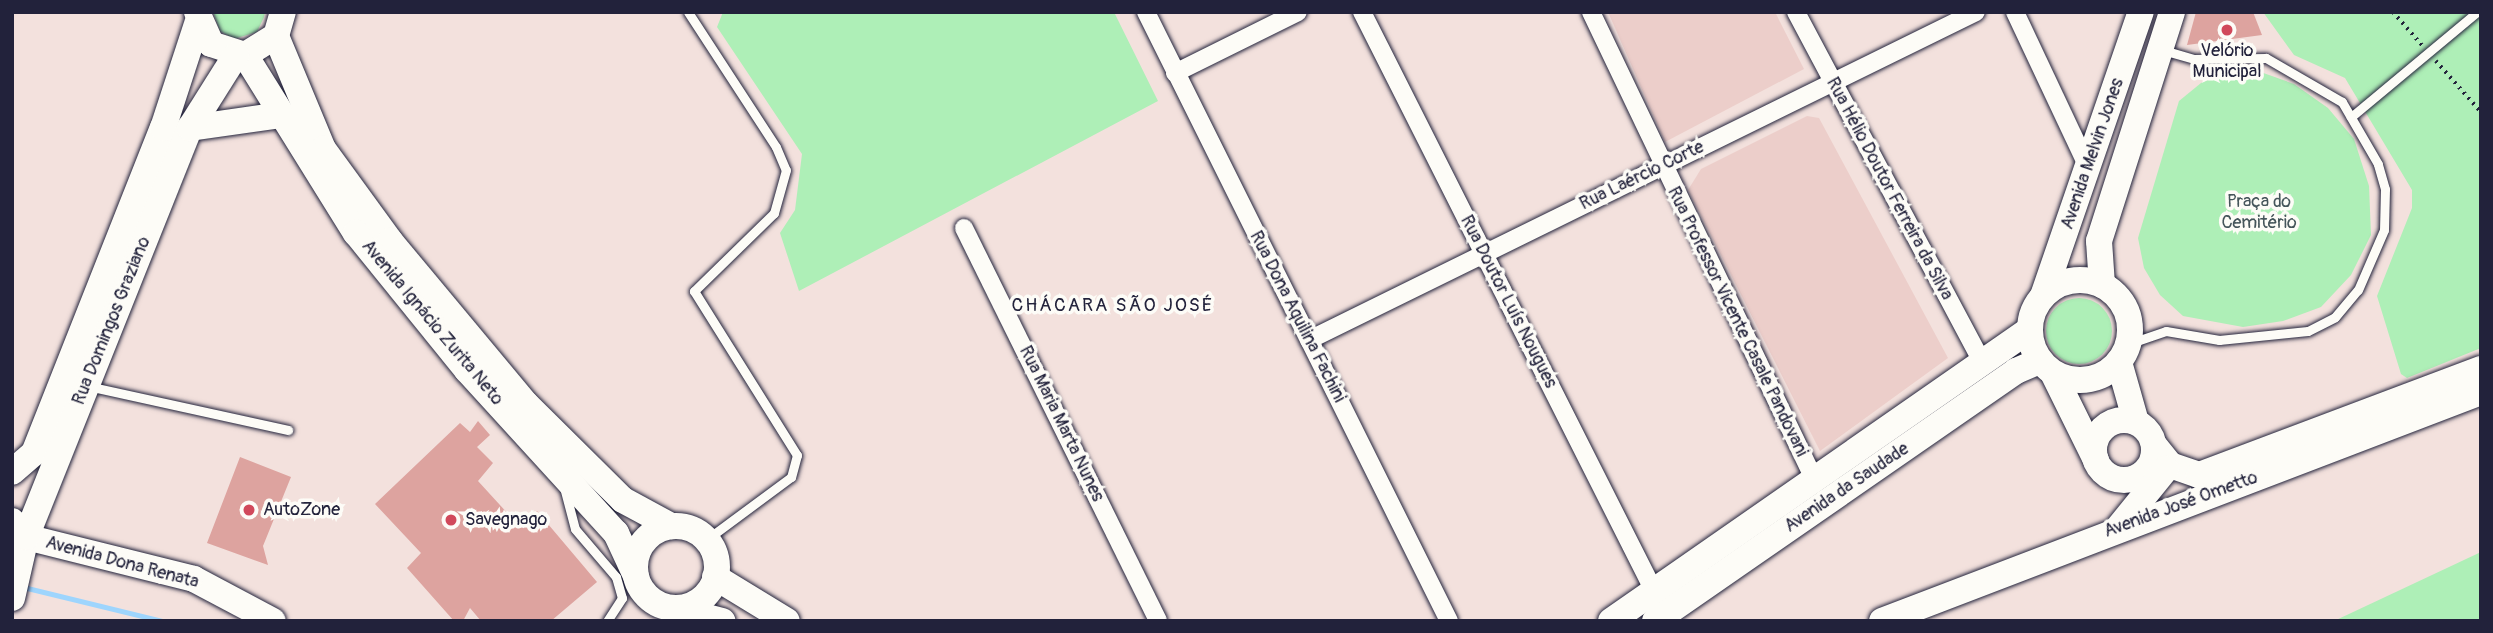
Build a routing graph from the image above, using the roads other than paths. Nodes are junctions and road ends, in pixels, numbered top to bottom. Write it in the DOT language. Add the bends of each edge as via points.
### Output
graph roads {
  1 [pos="688,12"];
  2 [pos="1146,12"];
  3 [pos="1298,12"];
  4 [pos="1362,12"];
  5 [pos="1591,12"];
  6 [pos="1796,12"];
  7 [pos="1976,12"];
  8 [pos="2015,12"];
  9 [pos="2141,12"];
  10 [pos="2172,12"];
  11 [pos="2477,12"];
  12 [pos="198,17"];
  13 [pos="280,24"];
  14 [pos="2160,49"];
  15 [pos="240,55"];
  16 [pos="1175,73"];
  17 [pos="1831,83"];
  18 [pos="280,115"];
  19 [pos="2351,117"];
  20 [pos="190,128"];
  21 [pos="1662,166"];
  22 [pos="2089,169"];
  23 [pos="964,228"];
  24 [pos="1483,254"];
  25 [pos="2102,285"];
  26 [pos="2043,296"];
  27 [pos="2029,330"];
  28 [pos="1310,340"];
  29 [pos="2124,353"];
  30 [pos="1983,364"];
  31 [pos="2047,367"];
  32 [pos="2481,369"];
  33 [pos="87,386"];
  34 [pos="2481,392"];
  35 [pos="2136,422"];
  36 [pos="288,430"];
  37 [pos="2162,455"];
  38 [pos="2102,468"];
  39 [pos="12,472"];
  40 [pos="565,475"];
  41 [pos="1814,479"];
  42 [pos="2148,505"];
  43 [pos="671,527"];
  44 [pos="19,529"];
  45 [pos="706,540"];
  46 [pos="636,576"];
  47 [pos="715,577"];
  48 [pos="1654,591"];
  49 [pos="12,598"];
  50 [pos="675,609"];
  51 [pos="1895,618"];
  52 [pos="273,621"];
  53 [pos="607,621"];
  54 [pos="722,621"];
  55 [pos="787,621"];
  56 [pos="1158,621"];
  57 [pos="1449,621"];
  58 [pos="1611,621"];
  59 [pos="1656,621"];
  1 -- 45 [label="lane" via="786,170 774,213 694,291 797,455 790,477"];
  2 -- 16 [label="street, Rua Dona Aquilina Fachini"];
  3 -- 16 [label="street"];
  4 -- 24 [label="street, Rua Doutor Luís Nougues"];
  5 -- 21 [label="street, Rua Professor Vicente Casale Pandovani"];
  6 -- 17 [label="street, Rua Hélio Doutor Ferreira da Silva"];
  7 -- 17 [label="street, Rua Laércio Corte"];
  8 -- 22 [label="street"];
  9 -- 22 [label="street, Avenida Melvin Jones"];
  10 -- 14 [label="street, Avenida Melvin Jones"];
  11 -- 19 [label="lane"];
  12 -- 15 [label="street" via="212,44"];
  12 -- 39 [label="street, Rua Domingos Graziano" via="163,128 34,453"];
  13 -- 15 [label="street"];
  13 -- 43 [label="street, Avenida Ignácio Zurita Neto" via="323,149 390,241 526,404 623,500"];
  14 -- 19 [label="lane" via="2194,59 2266,58 2320,86"];
  14 -- 25 [label="street, Avenida Melvin Jones" via="2099,241"];
  15 -- 18 [label="street, Avenida Ignácio Zurita Neto"];
  15 -- 20 [label="street, Rua Domingos Graziano"];
  16 -- 28 [label="street, Rua Dona Aquilina Fachini"];
  17 -- 21 [label="street, Rua Laércio Corte"];
  17 -- 30 [label="street, Rua Hélio Doutor Ferreira da Silva"];
  18 -- 20 [label="street"];
  18 -- 40 [label="street, Avenida Ignácio Zurita Neto" via="365,243 467,370"];
  19 -- 29 [label="lane" via="2378,164 2385,189 2384,230 2374,262 2335,317 2308,331 2256,339 2166,331"];
  20 -- 33 [label="street, Rua Domingos Graziano"];
  21 -- 24 [label="street, Rua Laércio Corte"];
  21 -- 41 [label="street, Rua Professor Vicente Casale Pandovani"];
  22 -- 26 [label="street, Avenida Melvin Jones"];
  23 -- 56 [label="street, Rua Maria Marta Nunes"];
  24 -- 28 [label="street, Rua Laércio Corte"];
  24 -- 48 [label="street, Rua Doutor Luís Nougues"];
  25 -- 26 [label="street" via="2071,280"];
  25 -- 29 [label="street" via="2126,310"];
  26 -- 27 [label="street"];
  27 -- 30 [label="street, Avenida da Saudade"];
  27 -- 31 [label="street"];
  28 -- 57 [label="street, Rua Dona Aquilina Fachini"];
  29 -- 31 [label="street" via="2081,381"];
  29 -- 35 [label="street"];
  30 -- 41 [label="street, Avenida da Saudade"];
  31 -- 38 [label="street"];
  31 -- 59 [label="street, Avenida da Saudade" via="2016,371"];
  32 -- 37 [label="street, Avenida José Ometto" via="2199,475"];
  33 -- 36 [label="lane"];
  33 -- 44 [label="street, Rua Domingos Graziano"];
  34 -- 42 [label="street, Avenida José Ometto"];
  35 -- 37 [label="street"];
  35 -- 38 [label="street" via="2106,426 2095,442"];
  37 -- 38 [label="street" via="2144,473 2126,480"];
  37 -- 42 [label="street"];
  38 -- 42 [label="street"];
  40 -- 46 [label="street, Avenida Ignácio Zurita Neto" via="616,533"];
  40 -- 53 [label="lane" via="575,529 616,577 622,598"];
  41 -- 48 [label="street, Avenida da Saudade"];
  42 -- 51 [label="street, Avenida José Ometto" via="2118,528"];
  43 -- 45 [label="street"];
  43 -- 46 [label="street" via="658,530 639,550"];
  44 -- 49 [label="street, Rua Domingos Graziano"];
  44 -- 52 [label="street, Avenida Dona Renata" via="194,579"];
  45 -- 47 [label="street" via="716,564"];
  46 -- 50 [label="street" via="650,599"];
  47 -- 50 [label="street" via="700,600"];
  47 -- 55 [label="street"];
  48 -- 58 [label="street, Avenida da Saudade"];
  50 -- 54 [label="street"];
}
